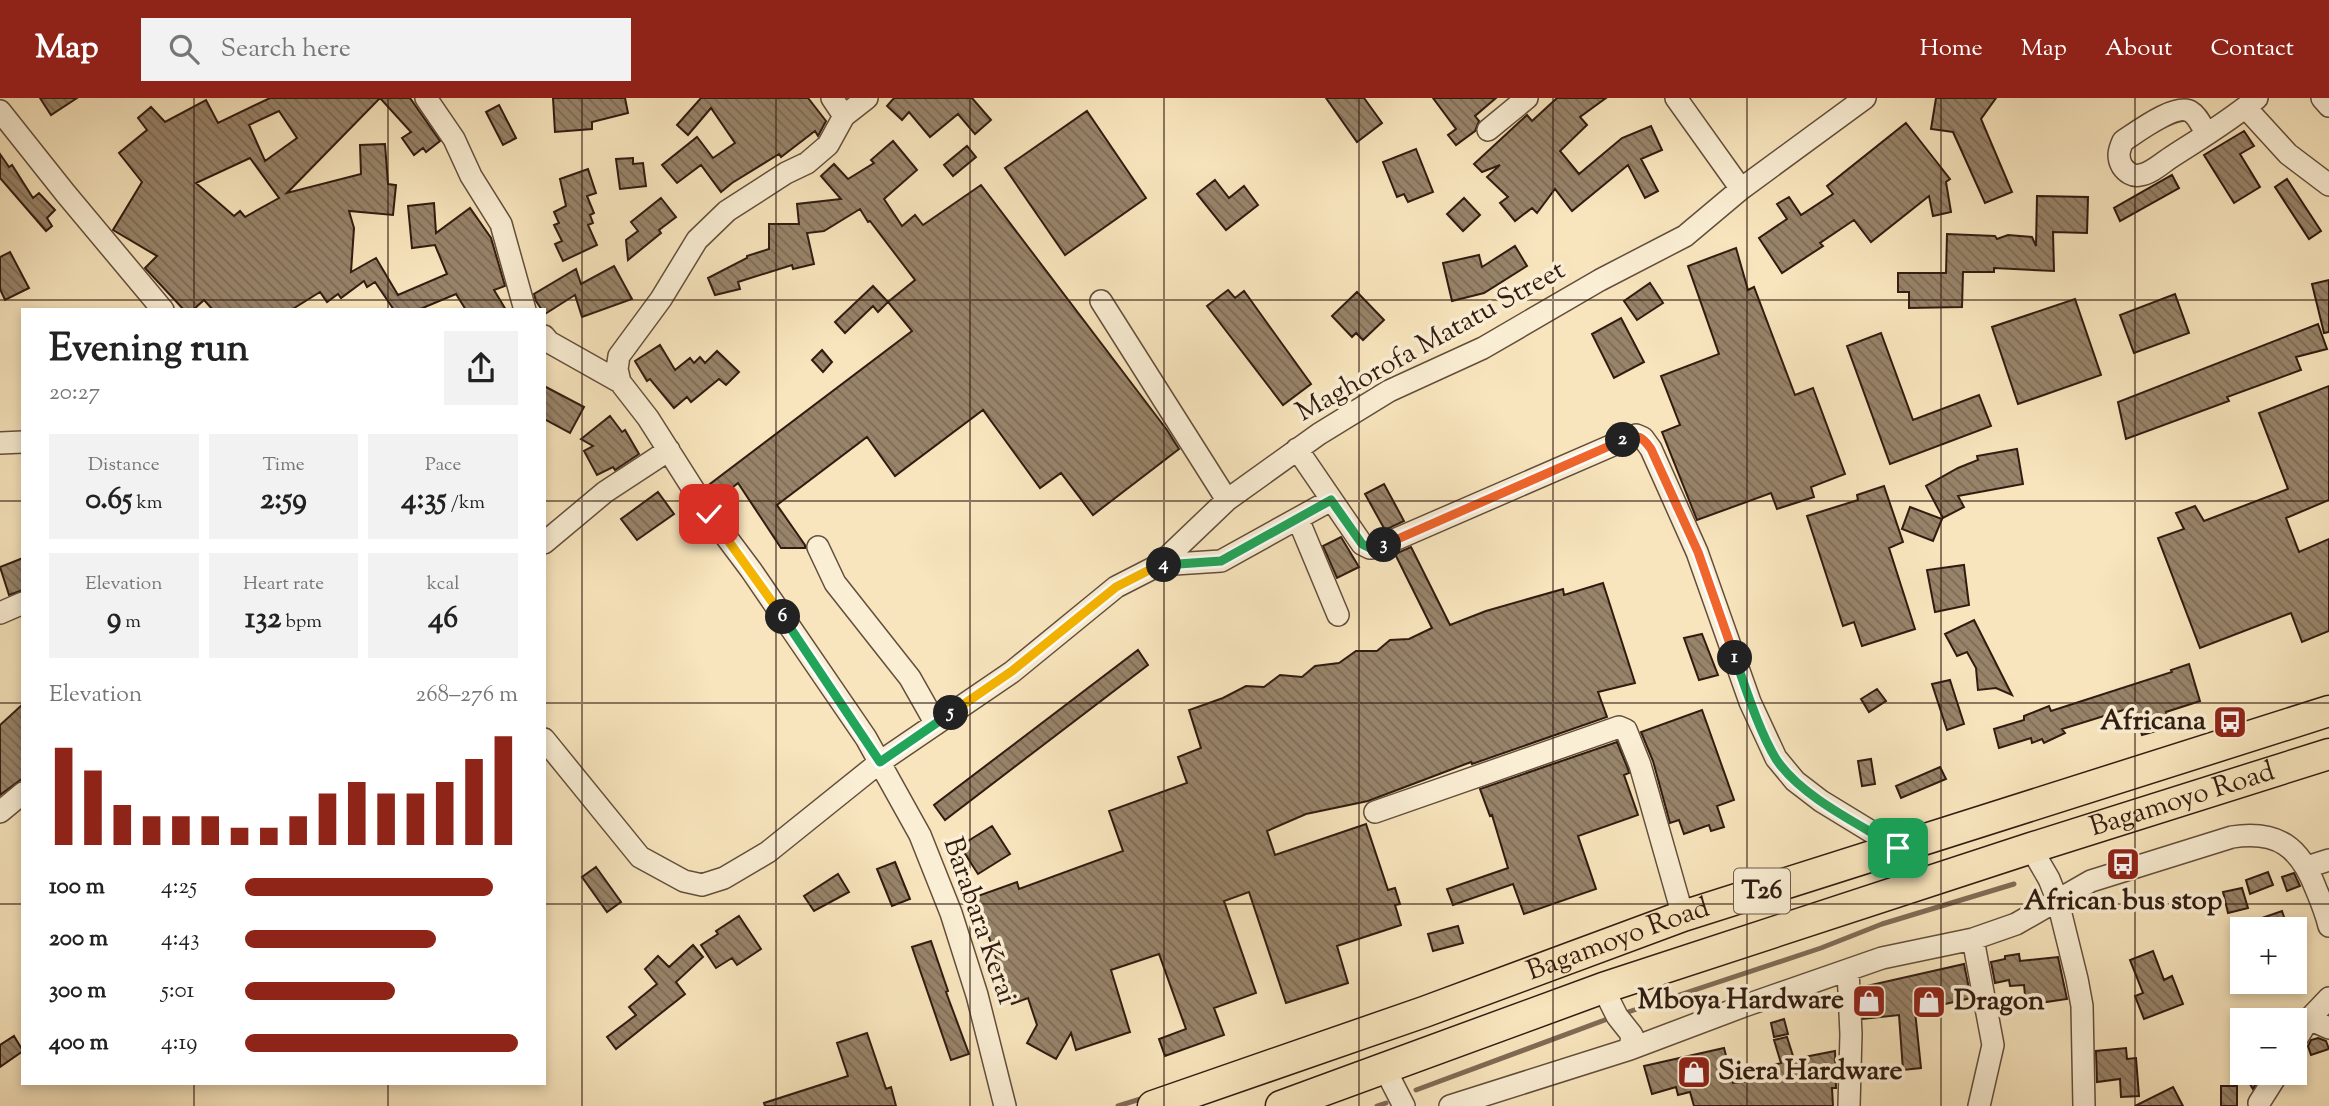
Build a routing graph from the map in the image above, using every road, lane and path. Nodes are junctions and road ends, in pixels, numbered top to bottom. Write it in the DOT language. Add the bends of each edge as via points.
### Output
graph roads {
  1 [pos="426,98"];
  2 [pos="832,98"];
  3 [pos="867,98"];
  4 [pos="1527,98"];
  5 [pos="1676,98"];
  6 [pos="1865,98"];
  7 [pos="2322,98"];
  8 [pos="2251,103"];
  9 [pos="2329,106"];
  10 [pos="0,111"];
  11 [pos="845,116"];
  12 [pos="1488,131"];
  13 [pos="2207,134"];
  14 [pos="2329,185"];
  15 [pos="1741,189"];
  16 [pos="1101,301"];
  17 [pos="161,308"];
  18 [pos="525,308"];
  19 [pos="546,338"];
  20 [pos="620,382"];
  21 [pos="1297,449"];
  22 [pos="669,450"];
  23 [pos="1227,500"];
  24 [pos="1331,500"];
  25 [pos="1298,519"];
  26 [pos="546,541"];
  27 [pos="818,547"];
  28 [pos="1159,565"];
  29 [pos="21,604"];
  30 [pos="0,613"];
  31 [pos="1338,615"];
  32 [pos="2329,711"];
  33 [pos="936,724"];
  34 [pos="546,741"];
  35 [pos="2329,754"];
  36 [pos="880,762"];
  37 [pos="21,795"];
  38 [pos="0,811"];
  39 [pos="1375,812"];
  40 [pos="1898,848"];
  41 [pos="2031,848"];
  42 [pos="2329,860"];
  43 [pos="2308,867"];
  44 [pos="2058,902"];
  45 [pos="1684,916"];
  46 [pos="2329,926"];
  47 [pos="1973,939"];
  48 [pos="1848,970"];
  49 [pos="1603,988"];
  50 [pos="2329,998"];
  51 [pos="2309,1019"];
  52 [pos="2307,1022"];
  53 [pos="2329,1028"];
  54 [pos="1630,1049"];
  55 [pos="1385,1069"];
  56 [pos="2270,1085"];
  57 [pos="2259,1103"];
  58 [pos="1005,1106"];
  59 [pos="1153,1106"];
  60 [pos="1281,1106"];
  61 [pos="1404,1106"];
  62 [pos="1450,1106"];
  63 [pos="1849,1106"];
  64 [pos="1979,1106"];
  65 [pos="2084,1106"];
  1 -- 18 [label="street" via="501,224"];
  2 -- 11 [label="street"];
  3 -- 11 [label="street"];
  4 -- 12 [label="street"];
  5 -- 15 [label="street"];
  6 -- 15 [label="street, Maghorofa Matatu Street"];
  7 -- 9 [label="street"];
  8 -- 13 [label="street"];
  8 -- 14 [label="street" via="2288,153"];
  10 -- 17 [label="street"];
  11 -- 20 [label="street" via="828,145 807,163 727,211 697,240 619,356"];
  15 -- 21 [label="street, Maghorofa Matatu Street" via="1685,236 1483,348 1389,391"];
  16 -- 23 [label="street"];
  19 -- 20 [label="street"];
  20 -- 22 [label="street, Barabara Kerai"];
  21 -- 23 [label="street, Maghorofa Matatu Street"];
  21 -- 24 [label="street"];
  22 -- 26 [label="street" via="605,492"];
  22 -- 36 [label="street, Barabara Kerai"];
  23 -- 28 [label="street, Maghorofa Matatu Street"];
  24 -- 25 [label="street"];
  24 -- 40 [label="street" via="1362,544 1378,547 1641,436 1698,552 1751,702 1776,758 1795,781"];
  25 -- 28 [label="street" via="1221,561"];
  25 -- 31 [label="street"];
  27 -- 33 [label="street" via="835,583 910,678"];
  28 -- 33 [label="street, Maghorofa Matatu Street" via="1116,587 1012,671"];
  29 -- 30 [label="street"];
  32 -- 40 [label="highway, Bagamoyo Road / T26"];
  33 -- 36 [label="street, Maghorofa Matatu Street"];
  34 -- 36 [label="street, Maghorofa Matatu Street" via="640,857 684,881 702,885 724,878 768,852"];
  35 -- 41 [label="highway, Bagamoyo Road / T26"];
  36 -- 58 [label="street, Barabara Kerai" via="920,835 951,913"];
  37 -- 38 [label="street"];
  39 -- 45 [label="street" via="1619,727 1626,730 1640,765"];
  40 -- 45 [label="highway, Bagamoyo Road / T26"];
  41 -- 44 [label="street"];
  41 -- 49 [label="highway, Bagamoyo Road / T26"];
  42 -- 43 [label="street"];
  43 -- 44 [label="street" via="2290,847 2250,834 2091,881"];
  43 -- 46 [label="street"];
  44 -- 47 [label="street"];
  44 -- 65 [label="street" via="2082,1006"];
  45 -- 59 [label="highway, Bagamoyo Road / T26" via="1424,1013"];
  47 -- 48 [label="street" via="1881,958"];
  47 -- 64 [label="street" via="1993,1045"];
  48 -- 54 [label="street"];
  48 -- 63 [label="street" via="1852,1034"];
  49 -- 54 [label="street" via="1632,1035"];
  49 -- 55 [label="highway, Bagamoyo Road / T26"];
  50 -- 51 [label="street"];
  51 -- 52 [label="street"];
  51 -- 53 [label="street"];
  54 -- 62 [label="street"];
  55 -- 60 [label="highway, Bagamoyo Road / T26"];
  55 -- 61 [label="street"];
  56 -- 57 [label="street"];
}
